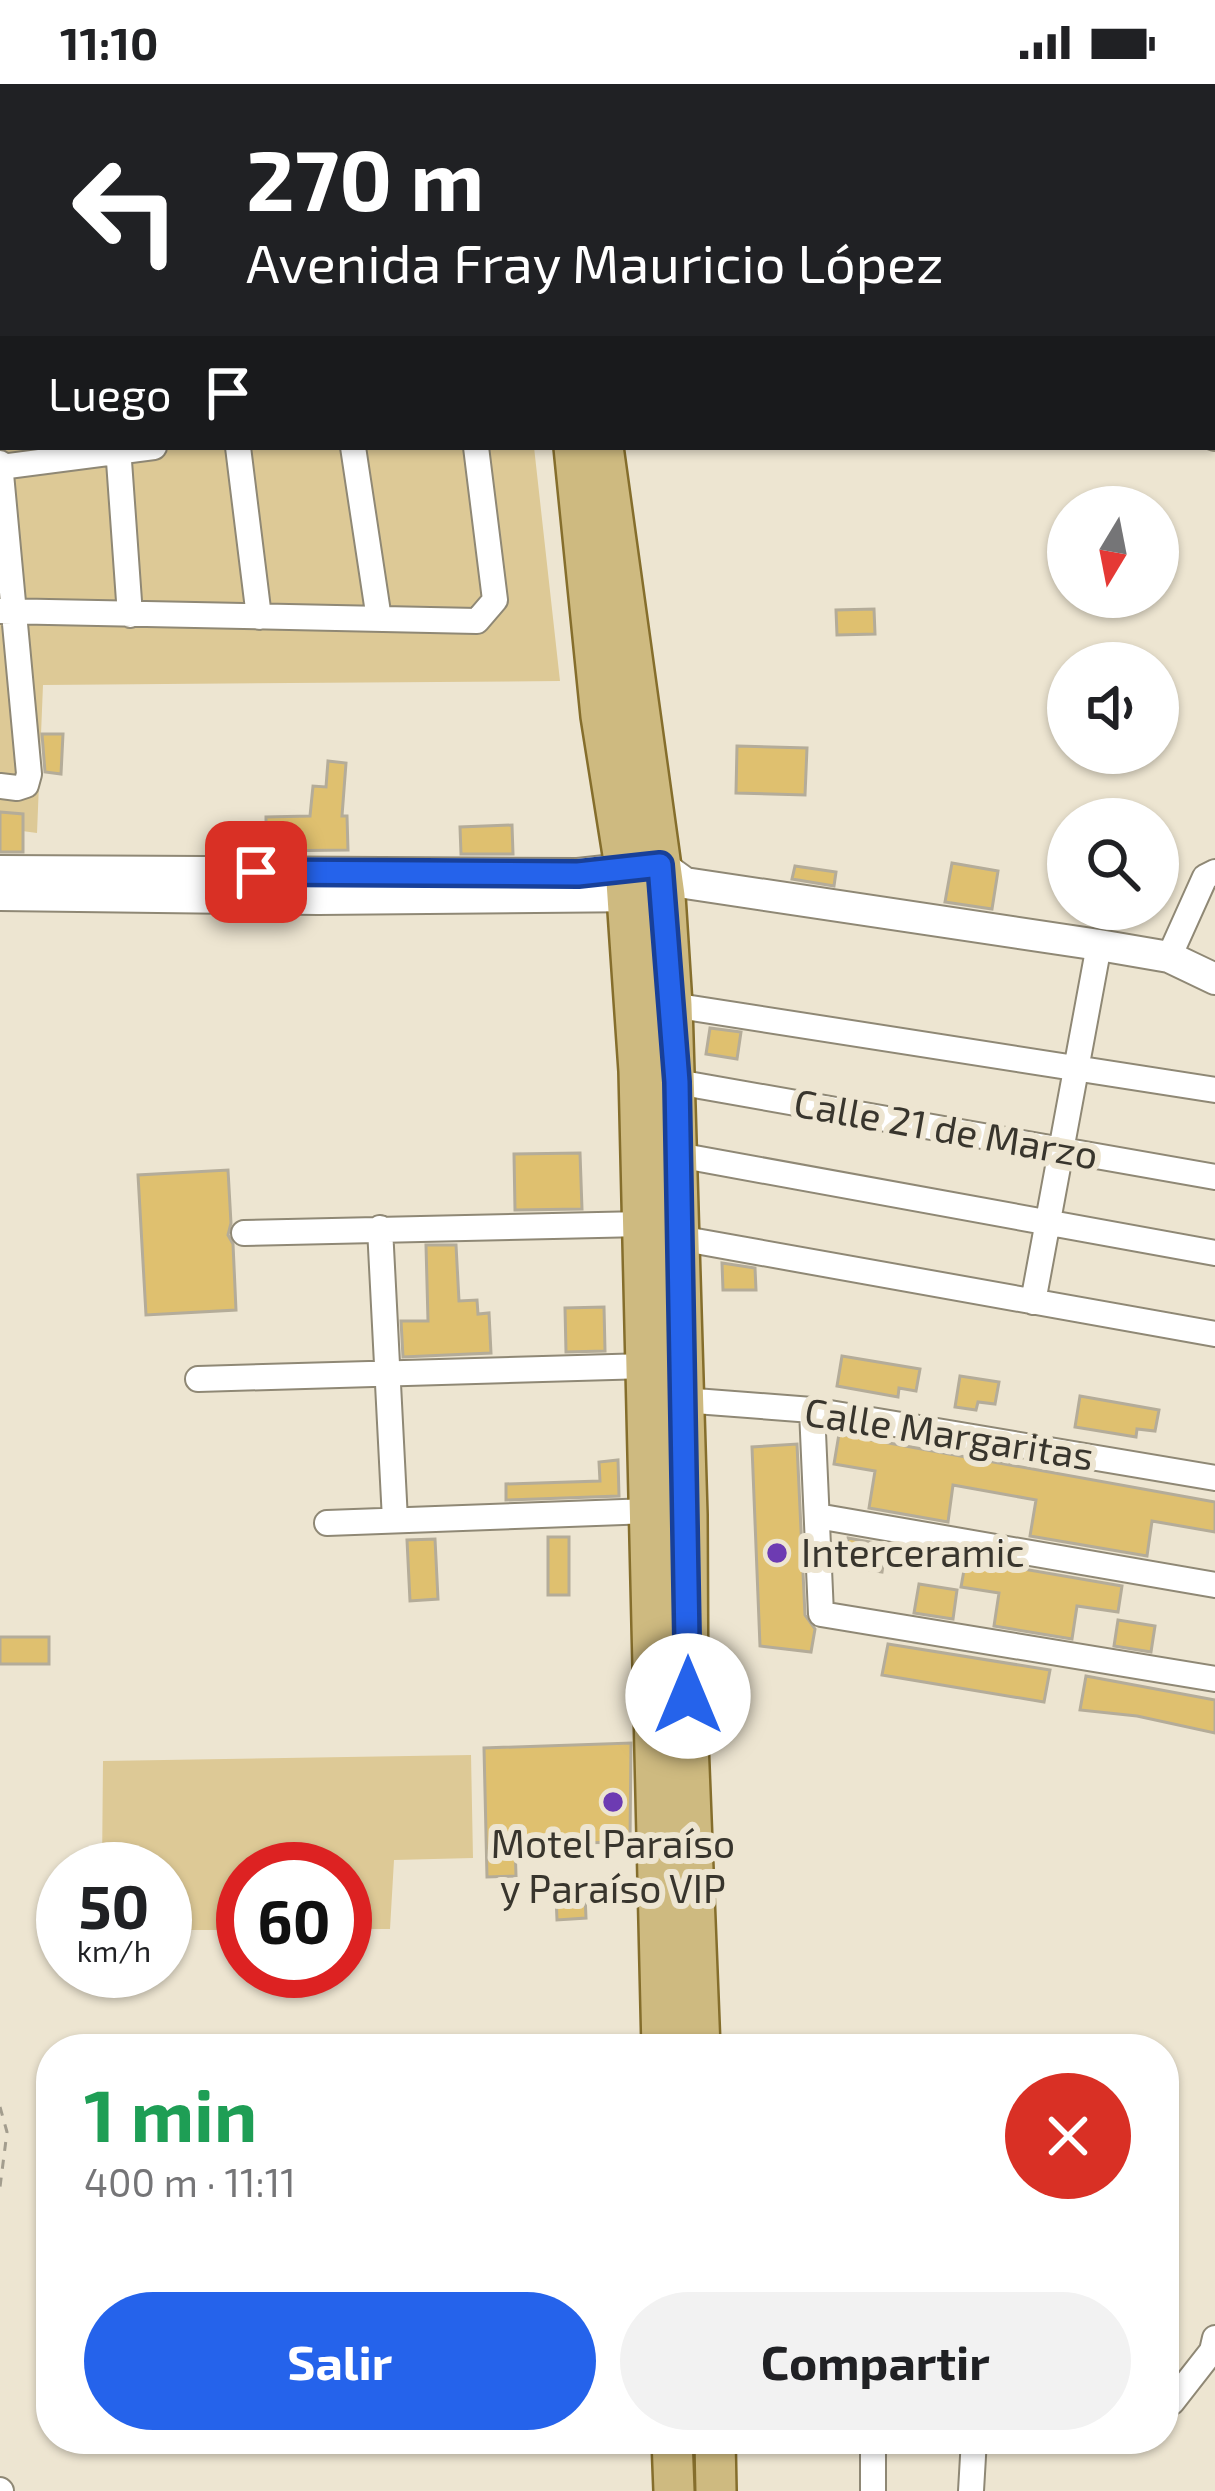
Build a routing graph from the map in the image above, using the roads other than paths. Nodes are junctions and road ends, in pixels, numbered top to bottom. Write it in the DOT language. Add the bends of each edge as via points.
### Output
graph roads {
  1 [pos="111,450"];
  2 [pos="118,450"];
  3 [pos="238,450"];
  4 [pos="353,450"];
  5 [pos="476,450"];
  6 [pos="574,450"];
  7 [pos="603,450"];
  8 [pos="0,465"];
  9 [pos="6,611"];
  10 [pos="130,615"];
  11 [pos="260,617"];
  12 [pos="379,619"];
  13 [pos="0,786"];
  14 [pos="0,871"];
  15 [pos="1215,872"];
  16 [pos="652,882"];
  17 [pos="0,896"];
  18 [pos="1099,944"];
  19 [pos="1168,957"];
  20 [pos="1215,979"];
  21 [pos="672,1005"];
  22 [pos="1076,1070"];
  23 [pos="677,1082"];
  24 [pos="1215,1090"];
  25 [pos="1061,1150"];
  26 [pos="678,1155"];
  27 [pos="1215,1177"];
  28 [pos="1048,1224"];
  29 [pos="380,1228"];
  30 [pos="661,1231"];
  31 [pos="244,1233"];
  32 [pos="1215,1252"];
  33 [pos="1033,1302"];
  34 [pos="1215,1334"];
  35 [pos="647,1366"];
  36 [pos="387,1374"];
  37 [pos="198,1379"];
  38 [pos="682,1400"];
  39 [pos="812,1410"];
  40 [pos="1215,1478"];
  41 [pos="650,1510"];
  42 [pos="817,1516"];
  43 [pos="395,1520"];
  44 [pos="327,1522"];
  45 [pos="1215,1586"];
  46 [pos="1215,1679"];
  47 [pos="677,1923"];
  48 [pos="664,2034"];
  49 [pos="697,2034"];
  50 [pos="1215,2338"];
  51 [pos="1179,2393"];
  52 [pos="673,2454"];
  53 [pos="715,2454"];
  54 [pos="873,2454"];
  55 [pos="973,2454"];
  56 [pos="674,2491"];
  57 [pos="716,2491"];
  58 [pos="873,2491"];
  59 [pos="971,2491"];
  1 -- 8 [label="street"];
  2 -- 10 [label="street"];
  3 -- 11 [label="street"];
  4 -- 12 [label="street"];
  5 -- 12 [label="street" via="495,600 477,620"];
  6 -- 16 [label="main road" via="601,716"];
  7 -- 16 [label="main road"];
  8 -- 9 [label="street"];
  9 -- 10 [label="street"];
  9 -- 13 [label="street" via="29,774 26,785"];
  10 -- 11 [label="street"];
  11 -- 12 [label="street"];
  14 -- 16 [label="street" via="578,874"];
  15 -- 19 [label="street" via="1205,877"];
  16 -- 17 [label="street" via="318,899"];
  16 -- 18 [label="street"];
  16 -- 21 [label="main road"];
  16 -- 30 [label="main road"];
  18 -- 19 [label="street"];
  18 -- 22 [label="street"];
  19 -- 20 [label="street"];
  21 -- 22 [label="street"];
  21 -- 23 [label="main road"];
  22 -- 24 [label="street"];
  22 -- 25 [label="street"];
  23 -- 25 [label="street, Calle 21 de Marzo"];
  23 -- 26 [label="main road"];
  25 -- 27 [label="street, Calle 21 de Marzo"];
  25 -- 28 [label="street"];
  26 -- 28 [label="street"];
  26 -- 30 [label="main road"];
  28 -- 32 [label="street"];
  28 -- 33 [label="street"];
  29 -- 30 [label="street"];
  29 -- 31 [label="street"];
  29 -- 36 [label="street"];
  30 -- 33 [label="street"];
  30 -- 35 [label="main road"];
  30 -- 38 [label="main road"];
  33 -- 34 [label="street"];
  35 -- 36 [label="street"];
  35 -- 41 [label="main road"];
  36 -- 37 [label="street"];
  36 -- 43 [label="street"];
  38 -- 39 [label="street, Calle Margaritas"];
  38 -- 47 [label="main road"];
  39 -- 40 [label="street, Calle Margaritas"];
  39 -- 42 [label="street"];
  41 -- 43 [label="street"];
  41 -- 47 [label="main road"];
  42 -- 45 [label="street"];
  42 -- 46 [label="street" via="820,1614"];
  43 -- 44 [label="street"];
  47 -- 48 [label="main road"];
  47 -- 49 [label="main road"];
  50 -- 51 [label="street"];
  52 -- 56 [label="main road"];
  53 -- 57 [label="main road"];
  54 -- 58 [label="street"];
  55 -- 59 [label="street"];
}
